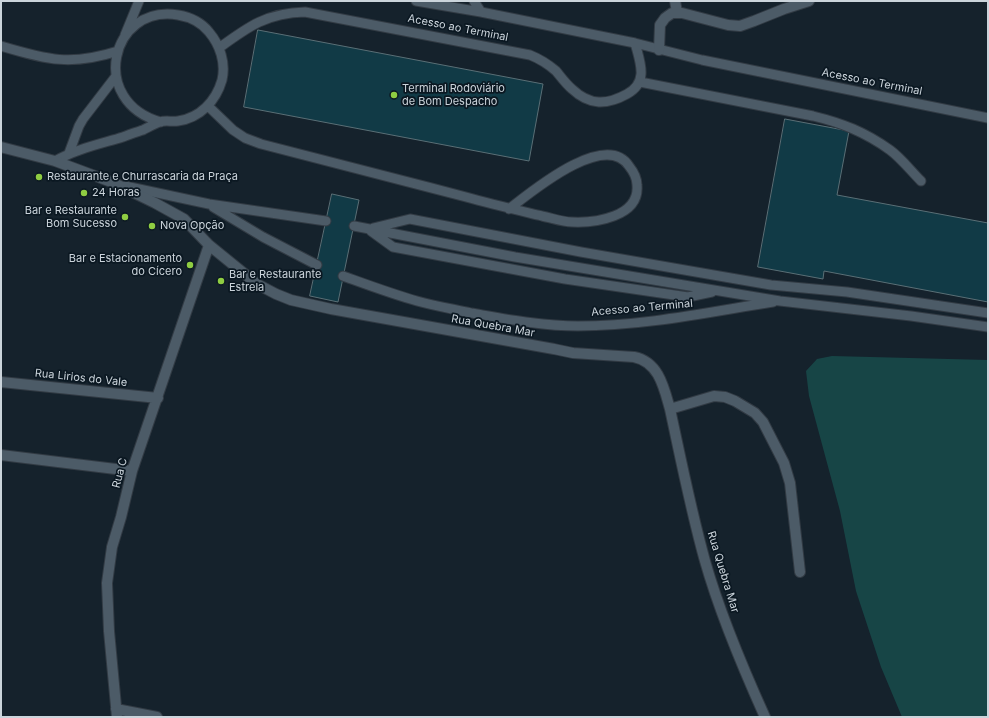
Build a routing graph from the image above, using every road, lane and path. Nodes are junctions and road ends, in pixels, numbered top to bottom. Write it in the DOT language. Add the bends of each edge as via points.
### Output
graph roads {
  1 [pos="139,1"];
  2 [pos="416,1"];
  3 [pos="474,1"];
  4 [pos="675,1"];
  5 [pos="809,1"];
  6 [pos="454,4"];
  7 [pos="481,12"];
  8 [pos="677,12"];
  9 [pos="124,38"];
  10 [pos="635,43"];
  11 [pos="1,46"];
  12 [pos="219,48"];
  13 [pos="658,50"];
  14 [pos="118,51"];
  15 [pos="116,76"];
  16 [pos="640,82"];
  17 [pos="208,106"];
  18 [pos="988,118"];
  19 [pos="161,122"];
  20 [pos="1,147"];
  21 [pos="69,153"];
  22 [pos="55,161"];
  23 [pos="921,181"];
  24 [pos="114,183"];
  25 [pos="209,204"];
  26 [pos="509,209"];
  27 [pos="326,221"];
  28 [pos="354,226"];
  29 [pos="368,229"];
  30 [pos="210,245"];
  31 [pos="317,265"];
  32 [pos="343,276"];
  33 [pos="718,291"];
  34 [pos="780,301"];
  35 [pos="988,313"];
  36 [pos="988,327"];
  37 [pos="1,382"];
  38 [pos="158,398"];
  39 [pos="670,409"];
  40 [pos="1,455"];
  41 [pos="132,471"];
  42 [pos="800,572"];
  43 [pos="117,713"];
  44 [pos="157,717"];
  45 [pos="765,717"];
  1 -- 9 [label="lane"];
  2 -- 6 [label="lane, Acesso ao Terminal"];
  3 -- 7 [label="lane"];
  4 -- 8 [label="street"];
  5 -- 8 [label="street" via="740,26"];
  6 -- 7 [label="lane, Acesso ao Terminal"];
  7 -- 10 [label="lane, Acesso ao Terminal"];
  8 -- 13 [label="street" via="665,18 660,25"];
  9 -- 12 [label="lane" via="135,26 150,18 174,14 191,18 206,28"];
  9 -- 14 [label="lane"];
  10 -- 13 [label="lane, Acesso ao Terminal"];
  10 -- 16 [label="lane" via="642,70"];
  11 -- 14 [label="lane" via="58,60 91,58"];
  12 -- 16 [label="lane, Acesso ao Terminal" via="262,20 278,14 305,12 530,55 542,60 571,89 590,102 613,101 631,92"];
  12 -- 17 [label="lane" via="223,63 222,79 217,93"];
  13 -- 18 [label="lane, Acesso ao Terminal"];
  14 -- 15 [label="lane" via="115,61"];
  15 -- 19 [label="lane" via="121,92 131,106 150,119"];
  15 -- 21 [label="lane" via="83,119"];
  16 -- 23 [label="lane" via="837,122 862,132 890,150"];
  17 -- 19 [label="lane" via="194,116 178,122"];
  17 -- 26 [label="lane" via="233,130 256,142"];
  19 -- 21 [label="lane" via="135,133"];
  20 -- 22 [label="street, Rua Quebra Mar"];
  21 -- 22 [label="lane"];
  22 -- 24 [label="street, Rua Quebra Mar"];
  24 -- 25 [label="lane"];
  24 -- 30 [label="street, Rua Quebra Mar" via="180,216"];
  25 -- 27 [label="lane"];
  25 -- 31 [label="lane" via="263,237"];
  26 -- 26 [label="lane" via="571,222 603,220 625,210 633,202 637,185 634,173 622,159 608,154 596,156 558,173"];
  28 -- 29 [label="lane, Acesso ao Terminal"];
  29 -- 33 [label="lane, Acesso ao Terminal"];
  29 -- 33 [label="lane" via="393,247 565,279 688,297"];
  29 -- 35 [label="lane" via="410,219 771,285 847,292"];
  30 -- 38 [label="street, Rua C"];
  30 -- 39 [label="street, Rua Quebra Mar" via="257,284 276,294 306,304 554,350 642,358 659,375"];
  32 -- 34 [label="lane, Acesso ao Terminal" via="419,302 503,319 578,326 626,324"];
  33 -- 34 [label="lane, Acesso ao Terminal"];
  34 -- 36 [label="lane, Acesso ao Terminal"];
  37 -- 38 [label="street, Rua Lirios do Vale"];
  38 -- 41 [label="street, Rua C"];
  39 -- 42 [label="street" via="714,396 725,397 755,413 763,422 784,463 790,483"];
  39 -- 45 [label="street, Rua Quebra Mar" via="705,561 745,674"];
  40 -- 41 [label="street"];
  41 -- 43 [label="street, Rua C" via="112,547 107,582"];
  43 -- 44 [label="street"];
}
